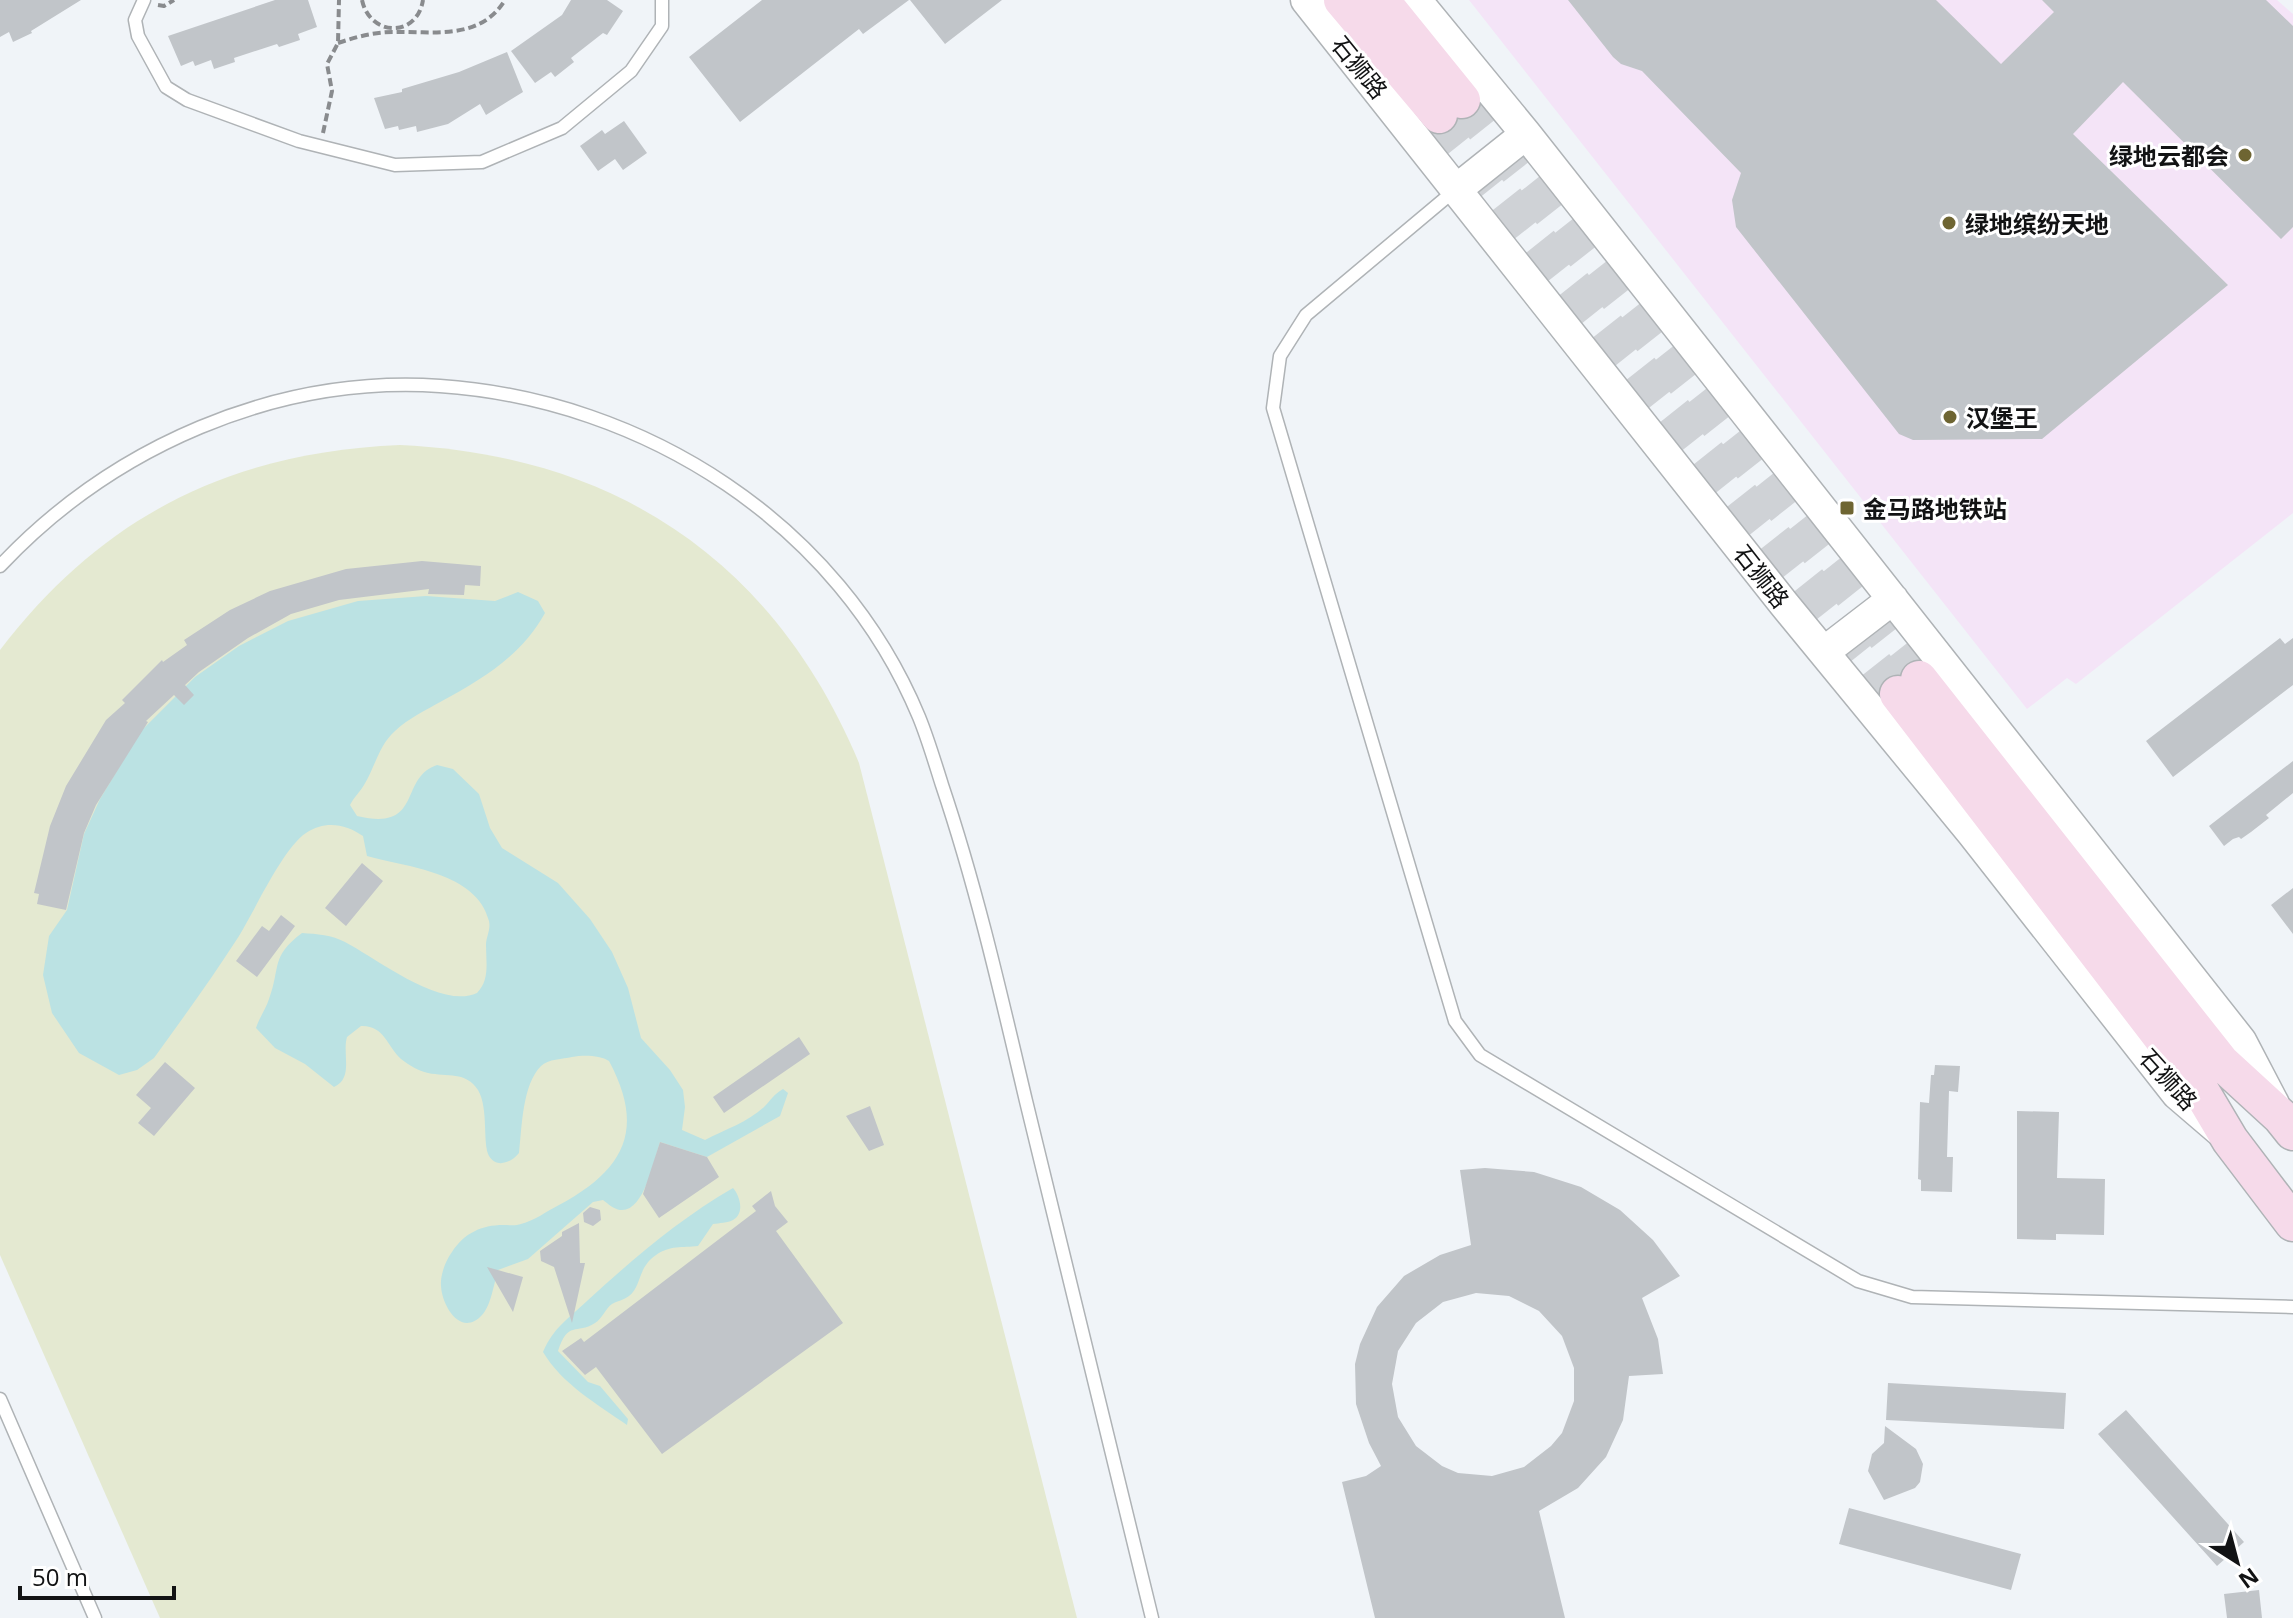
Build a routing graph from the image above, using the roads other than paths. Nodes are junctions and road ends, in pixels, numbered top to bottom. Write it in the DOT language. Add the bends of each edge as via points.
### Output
graph roads {
  1 [pos="144,0"];
  2 [pos="662,0"];
  3 [pos="1306,0"];
  4 [pos="1342,0"];
  5 [pos="1381,0"];
  6 [pos="1416,0"];
  7 [pos="1526,134"];
  8 [pos="1457,189"];
  9 [pos="0,566"];
  10 [pos="1893,599"];
  11 [pos="1824,652"];
  12 [pos="2287,1124"];
  13 [pos="2230,1140"];
  14 [pos="2293,1223"];
  15 [pos="2293,1307"];
  16 [pos="0,1399"];
  17 [pos="95,1618"];
  18 [pos="1152,1618"];
  1 -- 2 [label="lane" via="135,20 138,36 166,87 187,100 320,146 395,165 482,162 562,128 631,71 662,26"];
  3 -- 8 [label="street, 石狮路"];
  4 -- 5 [label="main road, 石狮路" via="1451,107"];
  6 -- 7 [label="street, 石狮路"];
  7 -- 8 [label="street"];
  7 -- 10 [label="street, 石狮路"];
  8 -- 11 [label="street, 石狮路"];
  8 -- 15 [label="lane" via="1306,315 1280,356 1273,408 1455,1021 1480,1055 1858,1281 1912,1297"];
  9 -- 18 [label="lane" via="79,495 187,432 306,395 389,386 486,391 594,416 707,470 804,548 858,611 895,669 920,719 968,862"];
  10 -- 11 [label="street"];
  10 -- 12 [label="street, 石狮路" via="2241,1041"];
  11 -- 13 [label="street, 石狮路" via="2177,1094"];
  12 -- 13 [label="main road, 石狮路" via="2221,1062 1908,686 2195,1081"];
  13 -- 14 [label="main road, 石狮路"];
  16 -- 17 [label="lane"];
}
